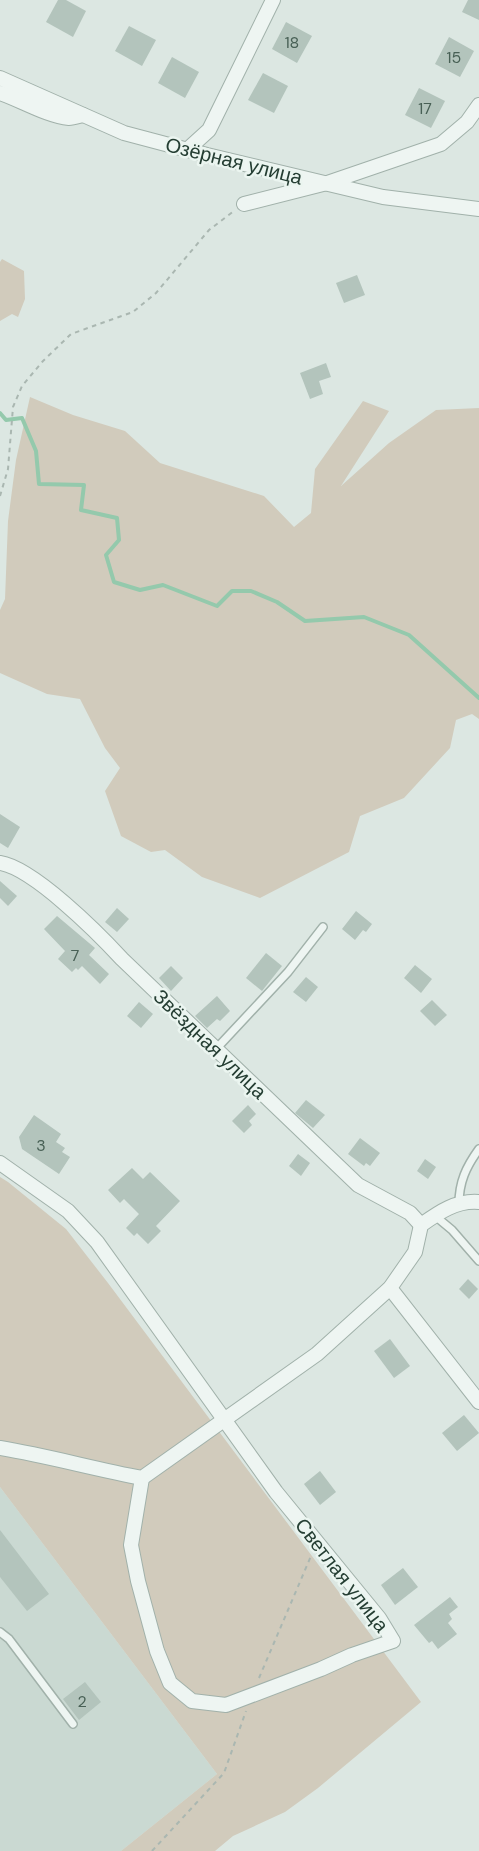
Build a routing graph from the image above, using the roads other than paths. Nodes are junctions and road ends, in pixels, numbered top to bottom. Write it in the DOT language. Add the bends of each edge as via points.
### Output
graph roads {
  1 [pos="273,0"];
  2 [pos="0,78"];
  3 [pos="0,93"];
  4 [pos="479,105"];
  5 [pos="84,115"];
  6 [pos="187,150"];
  7 [pos="327,183"];
  8 [pos="244,204"];
  9 [pos="479,209"];
  10 [pos="0,863"];
  11 [pos="323,927"];
  12 [pos="215,1049"];
  13 [pos="479,1149"];
  14 [pos="0,1163"];
  15 [pos="479,1202"];
  16 [pos="459,1204"];
  17 [pos="434,1215"];
  18 [pos="421,1225"];
  19 [pos="479,1261"];
  20 [pos="390,1288"];
  21 [pos="479,1402"];
  22 [pos="224,1419"];
  23 [pos="0,1448"];
  24 [pos="141,1478"];
  25 [pos="0,1632"];
  26 [pos="73,1724"];
  1 -- 6 [label="street" via="209,130"];
  2 -- 5 [label="street, Озёрная улица"];
  3 -- 5 [label="street" via="47,112 70,118"];
  4 -- 7 [label="street" via="467,122 441,144"];
  5 -- 6 [label="street, Озёрная улица" via="124,132"];
  6 -- 7 [label="street, Озёрная улица"];
  7 -- 8 [label="street"];
  7 -- 9 [label="street, Озёрная улица" via="383,196"];
  10 -- 12 [label="street, Звёздная улица" via="23,873 63,902"];
  11 -- 12 [label="lane" via="288,972"];
  12 -- 18 [label="street, Звёздная улица" via="358,1185 410,1212"];
  13 -- 16 [label="lane" via="462,1178"];
  14 -- 22 [label="street, Светлая улица" via="68,1211 97,1242"];
  15 -- 16 [label="street"];
  16 -- 17 [label="street"];
  17 -- 18 [label="street"];
  17 -- 19 [label="lane"];
  18 -- 20 [label="street" via="415,1252"];
  20 -- 21 [label="street"];
  20 -- 22 [label="street" via="317,1354"];
  22 -- 24 [label="street"];
  22 -- 24 [label="street, Светлая улица" via="393,1641 226,1705 192,1701 170,1683 138,1581 131,1545"];
  23 -- 24 [label="street"];
  25 -- 26 [label="lane"];
}
